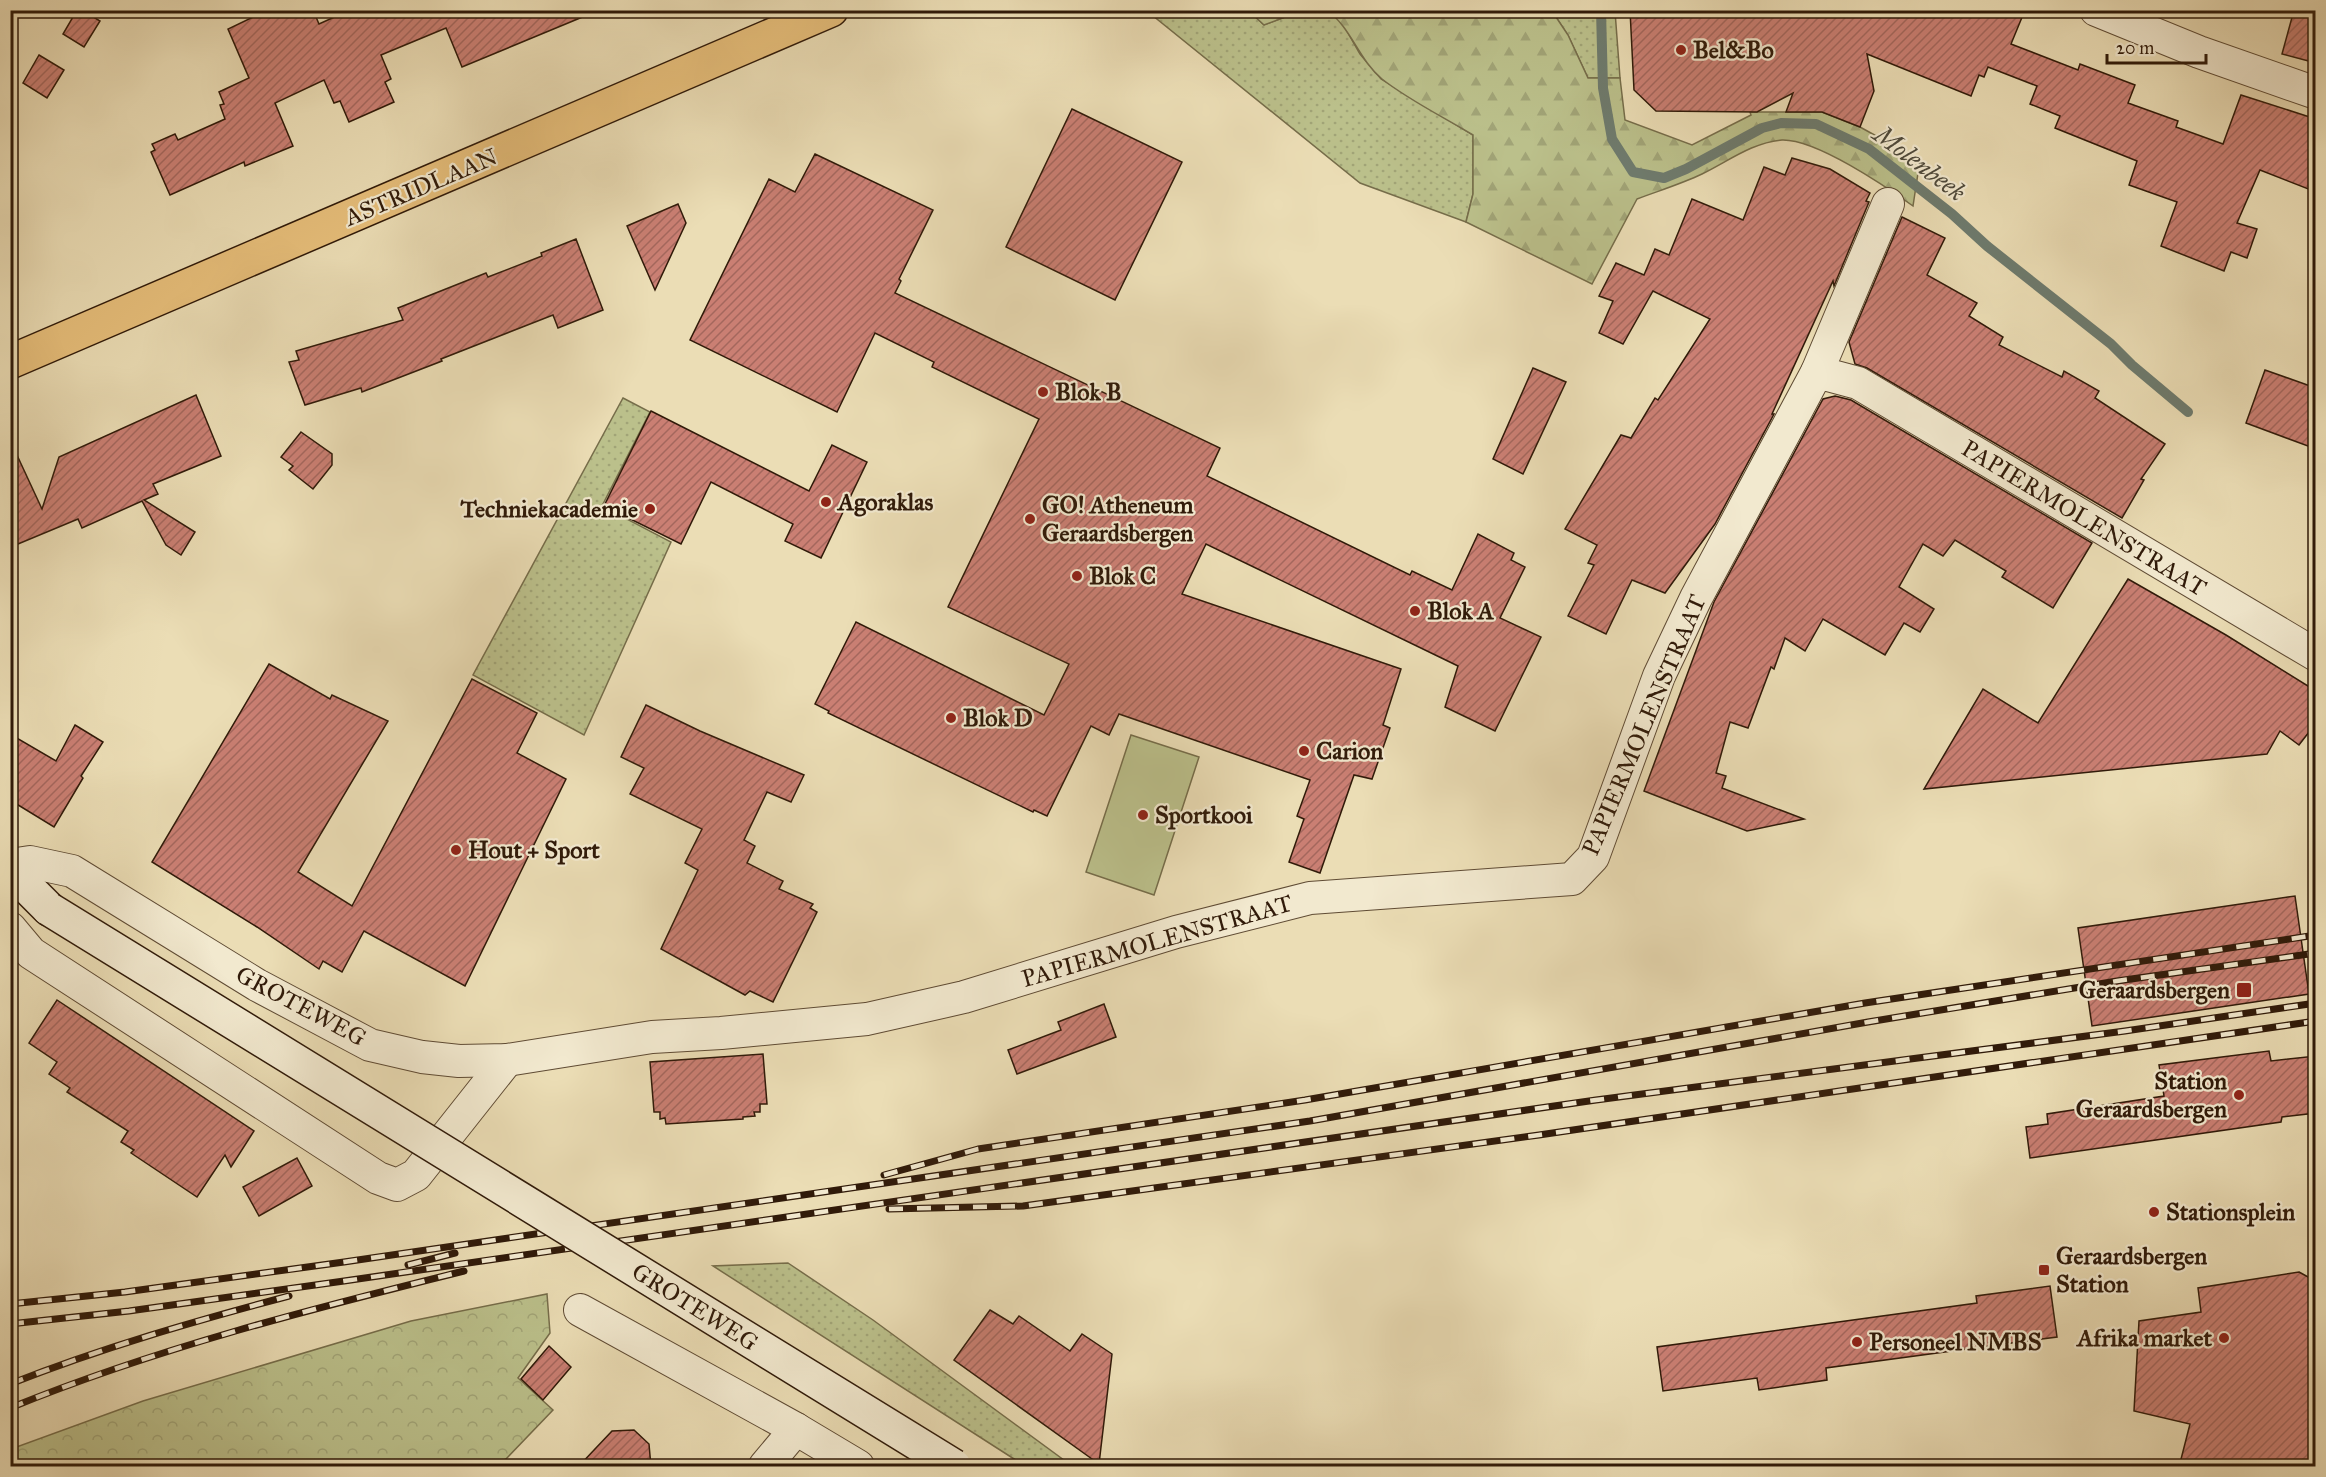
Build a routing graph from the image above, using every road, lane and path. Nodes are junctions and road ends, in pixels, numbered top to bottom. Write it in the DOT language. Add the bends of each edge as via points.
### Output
graph roads {
  1 [pos="831,10"];
  2 [pos="2096,10"];
  3 [pos="2316,93"];
  4 [pos="1888,204"];
  5 [pos="10,362"];
  6 [pos="1817,372"];
  7 [pos="2316,655"];
  8 [pos="10,868"];
  9 [pos="10,897"];
  10 [pos="50,909"];
  11 [pos="10,928"];
  12 [pos="507,1060"];
  13 [pos="580,1310"];
  14 [pos="796,1429"];
  15 [pos="765,1467"];
  16 [pos="858,1467"];
  17 [pos="954,1467"];
  1 -- 5 [label="main road, ASTRIDLAAN"];
  2 -- 3 [label="street"];
  4 -- 6 [label="street, PAPIERMOLENSTRAAT"];
  6 -- 7 [label="street, PAPIERMOLENSTRAAT" via="1858,383"];
  6 -- 12 [label="street, PAPIERMOLENSTRAAT" via="1696,598 1659,676 1593,857 1572,879 1310,898 1176,932 964,997 867,1019 651,1037"];
  8 -- 10 [label="main road, GROTEWEG"];
  8 -- 12 [label="street, GROTEWEG" via="30,862 72,871 257,985 370,1044 422,1057"];
  9 -- 10 [label="main road, GROTEWEG"];
  10 -- 17 [label="main road, GROTEWEG, bridge"];
  11 -- 12 [label="street" via="31,953 378,1178 397,1185 416,1175"];
  13 -- 14 [label="street"];
  14 -- 15 [label="street"];
  14 -- 16 [label="street"];
}
